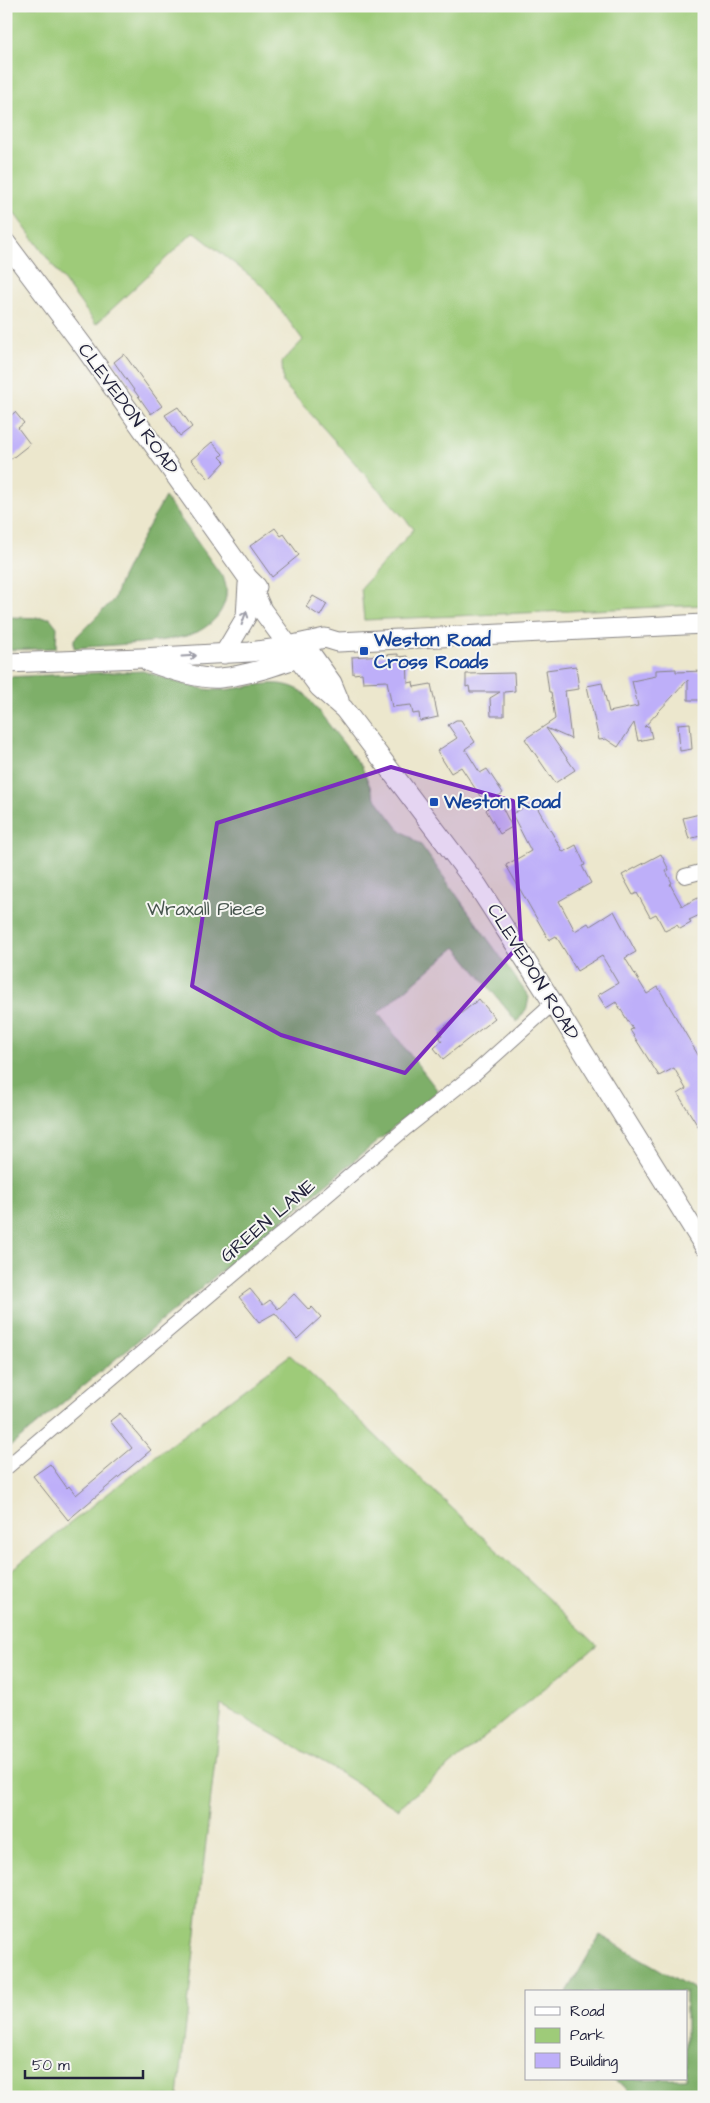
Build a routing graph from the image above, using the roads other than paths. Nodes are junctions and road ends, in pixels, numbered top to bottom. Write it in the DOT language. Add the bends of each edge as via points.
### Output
graph roads {
  1 [pos="6,242"];
  2 [pos="248,578"];
  3 [pos="704,624"];
  4 [pos="300,651"];
  5 [pos="224,654"];
  6 [pos="141,658"];
  7 [pos="6,663"];
  8 [pos="703,865"];
  9 [pos="685,876"];
  10 [pos="553,1003"];
  11 [pos="704,1246"];
  12 [pos="6,1468"];
  1 -- 2 [label="main road, CLEVEDON ROAD"];
  2 -- 4 [label="main road, CLEVEDON ROAD" via="262,610"];
  5 -- 2 [label="main road, one-way" via="246,617"];
  3 -- 4 [label="main road" via="338,642 328,648"];
  4 -- 5 [label="main road"];
  4 -- 6 [label="main road" via="260,670 219,678 161,667"];
  4 -- 10 [label="main road, CLEVEDON ROAD" via="332,683 344,710 477,885"];
  6 -- 5 [label="main road, one-way"];
  6 -- 7 [label="main road"];
  8 -- 9 [label="street"];
  10 -- 11 [label="main road, CLEVEDON ROAD"];
  10 -- 12 [label="street, GREEN LANE" via="474,1074"];
}
